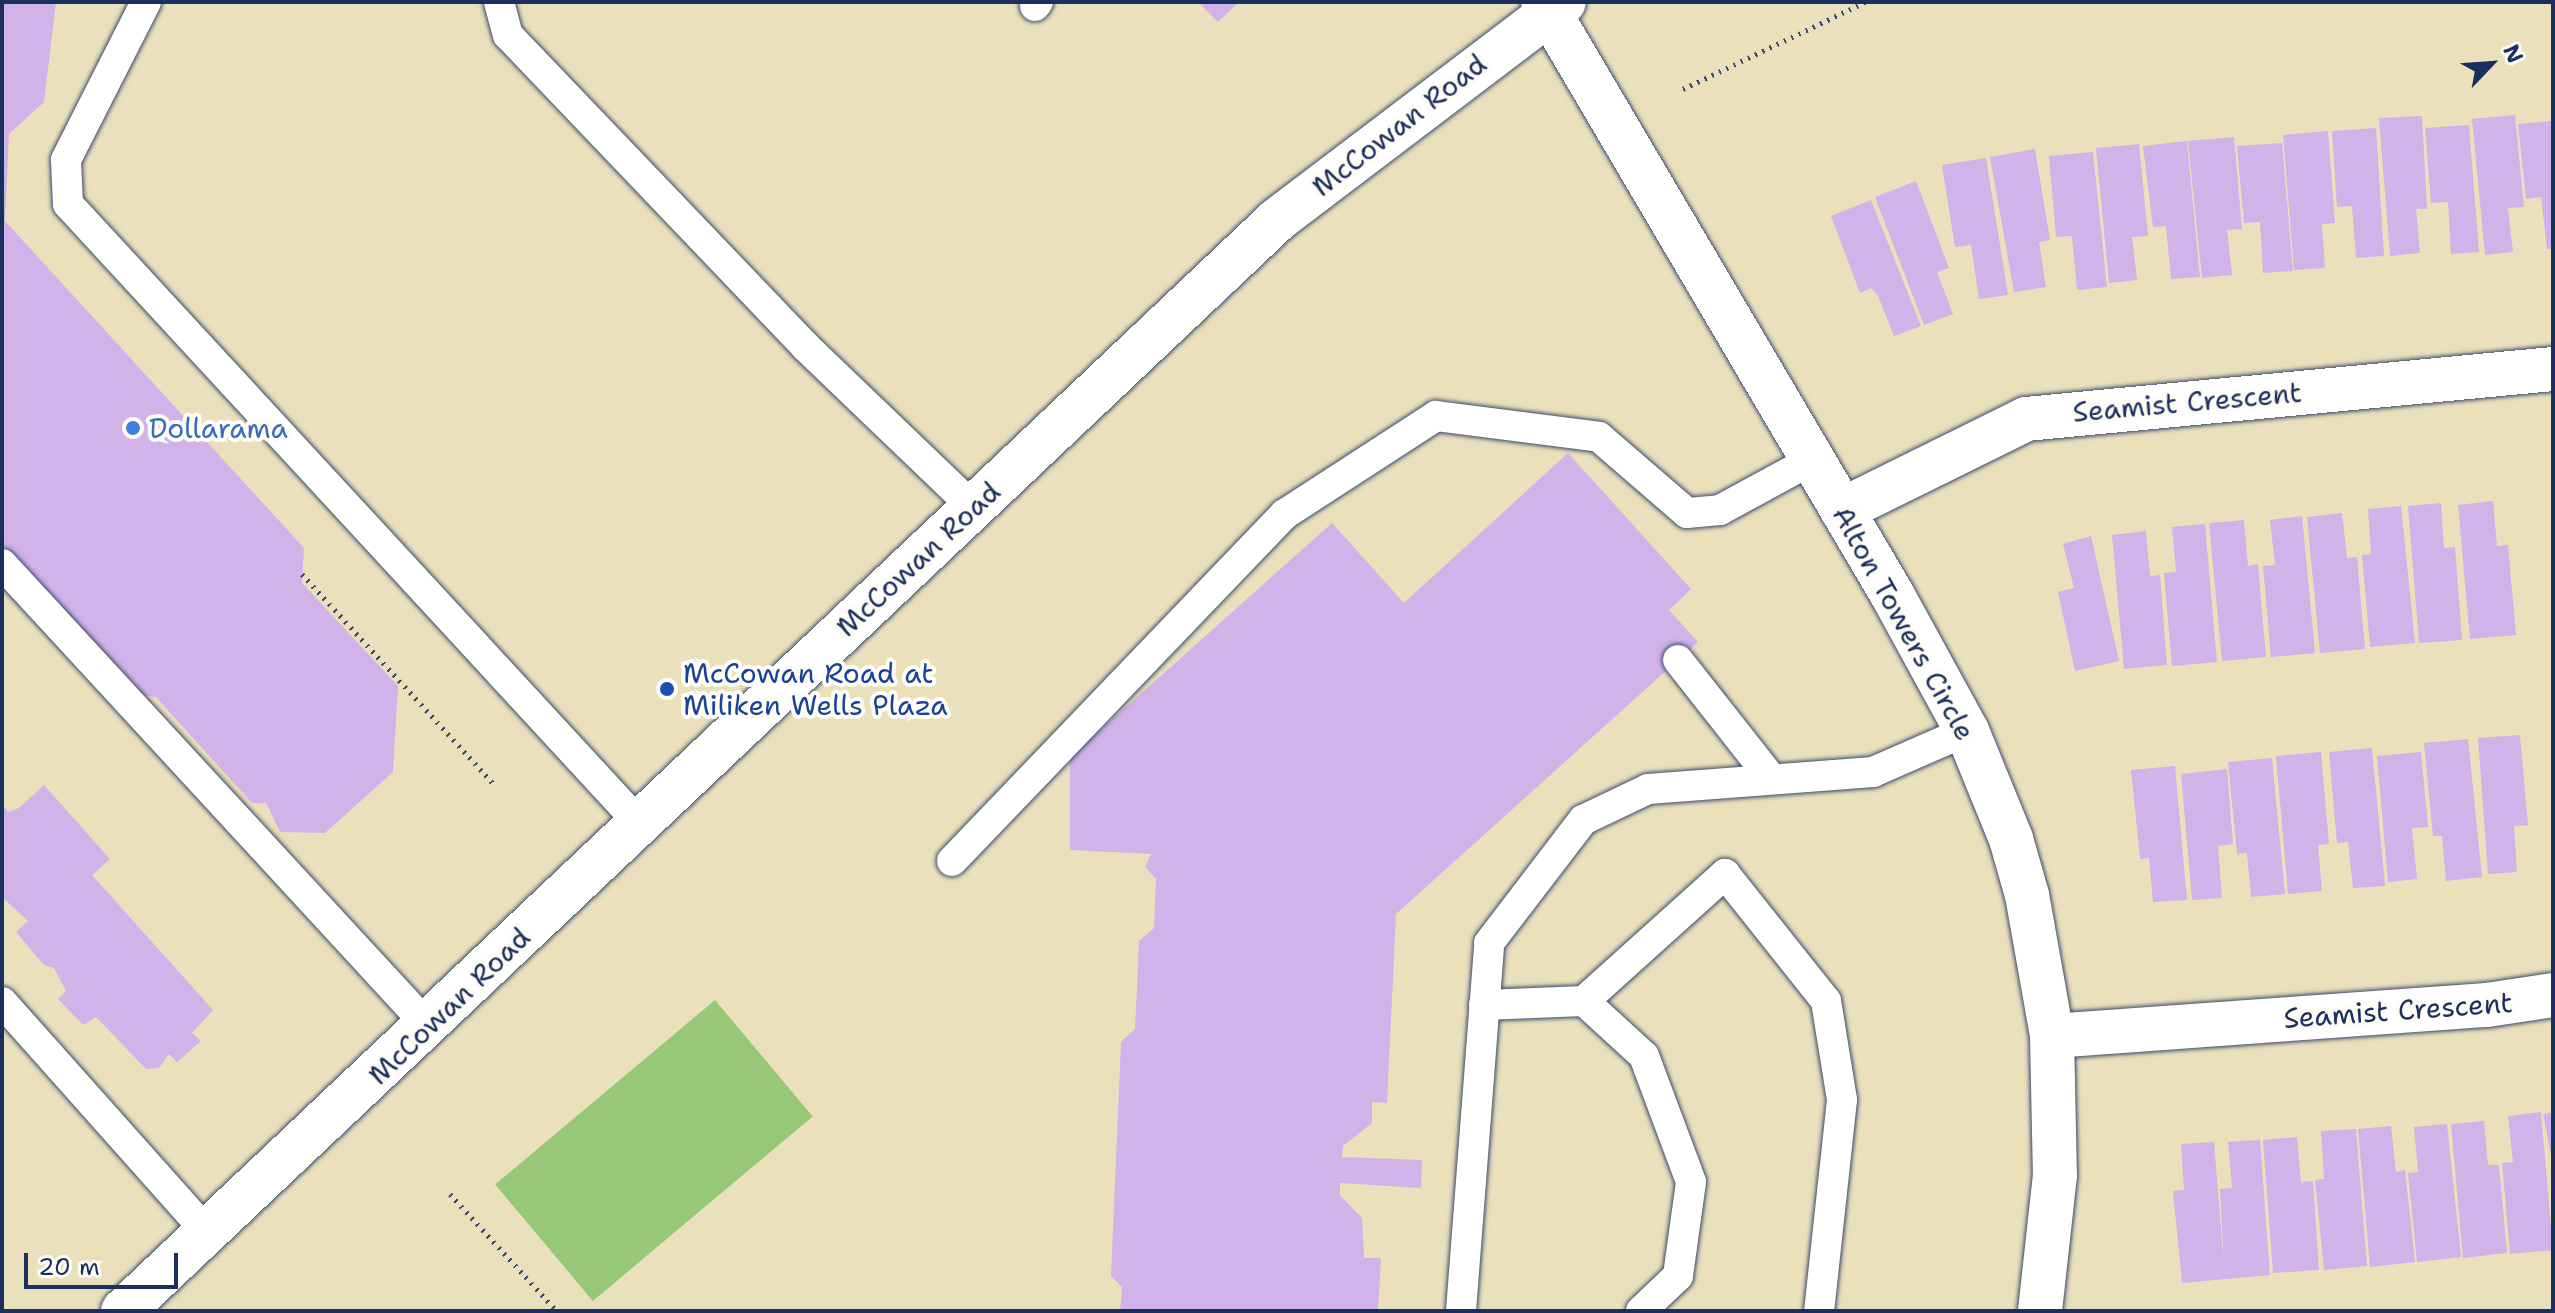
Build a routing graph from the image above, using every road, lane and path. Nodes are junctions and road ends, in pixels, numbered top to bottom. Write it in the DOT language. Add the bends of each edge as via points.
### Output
graph roads {
  1 [pos="146,2"];
  2 [pos="499,2"];
  3 [pos="1865,2"];
  4 [pos="1552,5"];
  5 [pos="1683,89"];
  6 [pos="2553,369"];
  7 [pos="1812,460"];
  8 [pos="973,507"];
  9 [pos="1842,510"];
  10 [pos="2,564"];
  11 [pos="302,574"];
  12 [pos="1678,660"];
  13 [pos="1967,731"];
  14 [pos="1770,777"];
  15 [pos="495,785"];
  16 [pos="639,823"];
  17 [pos="952,861"];
  18 [pos="2553,995"];
  19 [pos="1584,1001"];
  20 [pos="2,1002"];
  21 [pos="1484,1005"];
  22 [pos="426,1024"];
  23 [pos="2052,1036"];
  24 [pos="450,1194"];
  25 [pos="207,1232"];
  26 [pos="123,1311"];
  27 [pos="557,1311"];
  28 [pos="1461,1311"];
  29 [pos="1641,1311"];
  30 [pos="1819,1311"];
  31 [pos="2040,1311"];
  1 -- 16 [label="lane" via="66,160 68,204"];
  2 -- 8 [label="lane" via="508,35 805,346"];
  3 -- 5 [label="path"];
  4 -- 7 [label="street, Alton Towers Circle"];
  4 -- 8 [label="street, McCowan Road" via="1277,220"];
  6 -- 9 [label="street, Seamist Crescent" via="2026,419"];
  7 -- 9 [label="street, Alton Towers Circle"];
  7 -- 17 [label="lane" via="1720,510 1687,513 1599,437 1436,416 1285,514"];
  8 -- 16 [label="street, McCowan Road"];
  9 -- 13 [label="street, Alton Towers Circle"];
  10 -- 22 [label="lane"];
  11 -- 15 [label="path"];
  12 -- 14 [label="lane"];
  13 -- 14 [label="lane" via="1873,772 1803,781"];
  13 -- 23 [label="street, Alton Towers Circle" via="2011,839 2027,895"];
  14 -- 21 [label="lane" via="1648,789 1583,820 1489,943"];
  16 -- 22 [label="street, McCowan Road"];
  18 -- 23 [label="street, Seamist Crescent" via="2487,1005"];
  19 -- 21 [label="lane"];
  19 -- 29 [label="lane" via="1644,1056 1691,1182 1678,1276"];
  19 -- 30 [label="lane" via="1725,874 1826,1001 1842,1100"];
  20 -- 25 [label="lane"];
  21 -- 28 [label="lane"];
  22 -- 25 [label="street, McCowan Road"];
  23 -- 31 [label="street, Alton Towers Circle" via="2055,1175"];
  24 -- 27 [label="path"];
  25 -- 26 [label="street, McCowan Road"];
}
